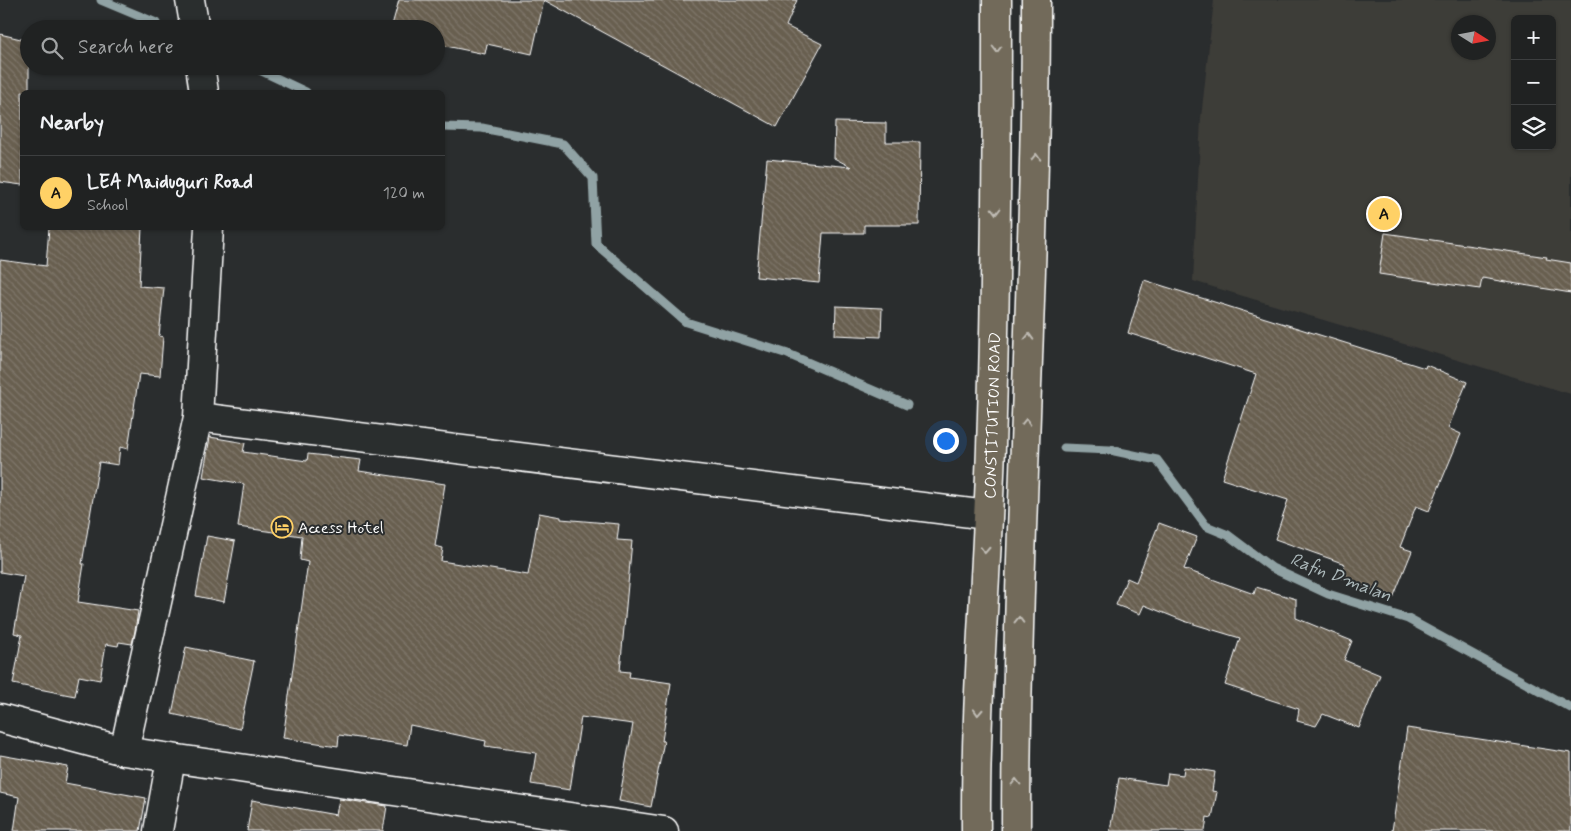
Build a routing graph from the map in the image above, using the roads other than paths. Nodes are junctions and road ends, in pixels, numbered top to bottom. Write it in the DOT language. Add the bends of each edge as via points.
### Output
graph roads {
  1 [pos="190,0"];
  2 [pos="998,0"];
  3 [pos="1036,0"];
  4 [pos="193,20"];
  5 [pos="201,75"];
  6 [pos="204,90"];
  7 [pos="209,230"];
  8 [pos="198,418"];
  9 [pos="987,514"];
  10 [pos="0,718"];
  11 [pos="124,751"];
  12 [pos="171,759"];
  13 [pos="158,831"];
  14 [pos="664,831"];
  15 [pos="976,831"];
  16 [pos="1016,831"];
  1 -- 4 [label="street"];
  2 -- 9 [label="main road, CONSTITUTION ROAD, one-way" via="996,262"];
  16 -- 3 [label="main road, one-way" via="1036,148"];
  5 -- 6 [label="street"];
  7 -- 8 [label="street"];
  8 -- 9 [label="street"];
  8 -- 11 [label="street"];
  9 -- 15 [label="main road, CONSTITUTION ROAD, one-way" via="975,769"];
  10 -- 11 [label="street"];
  11 -- 12 [label="street"];
  12 -- 13 [label="street"];
  12 -- 14 [label="street"];
}
